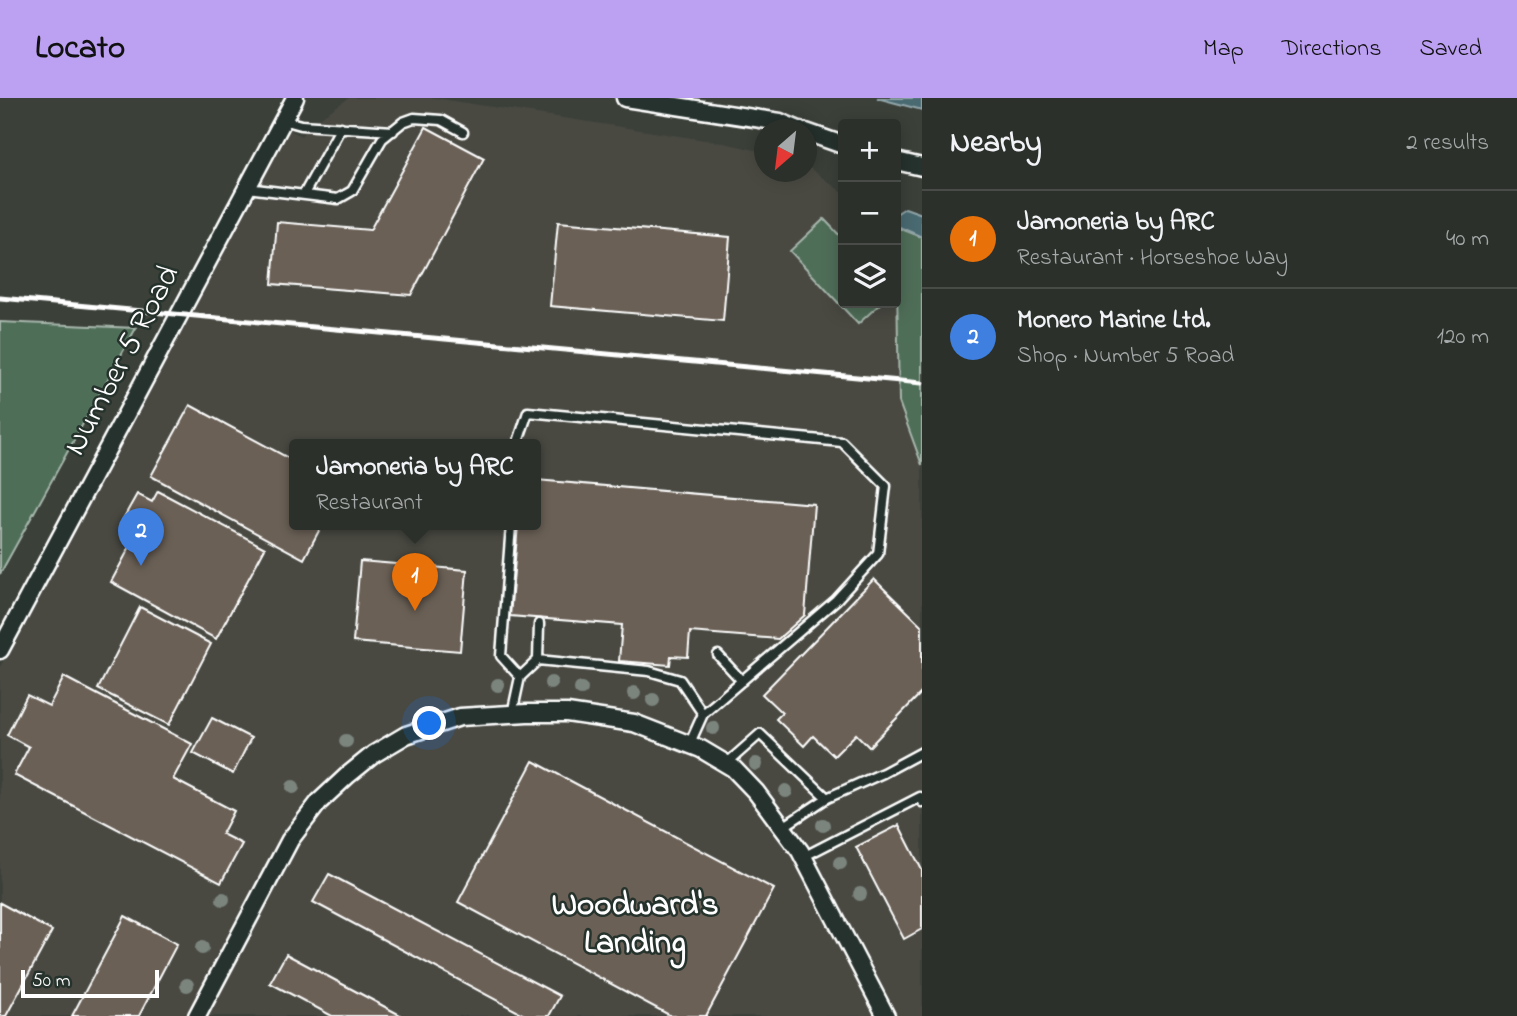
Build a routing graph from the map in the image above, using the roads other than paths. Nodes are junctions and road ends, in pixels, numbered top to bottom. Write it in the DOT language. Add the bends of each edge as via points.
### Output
graph roads {
  1 [pos="295,98"];
  2 [pos="625,98"];
  3 [pos="761,119"];
  4 [pos="283,120"];
  5 [pos="341,127"];
  6 [pos="393,131"];
  7 [pos="463,132"];
  8 [pos="817,136"];
  9 [pos="838,143"];
  10 [pos="901,162"];
  11 [pos="922,167"];
  12 [pos="247,188"];
  13 [pos="304,194"];
  14 [pos="519,439"];
  15 [pos="512,530"];
  16 [pos="539,624"];
  17 [pos="0,650"];
  18 [pos="718,654"];
  19 [pos="538,660"];
  20 [pos="520,677"];
  21 [pos="742,681"];
  22 [pos="512,714"];
  23 [pos="703,714"];
  24 [pos="690,745"];
  25 [pos="922,752"];
  26 [pos="726,764"];
  27 [pos="828,798"];
  28 [pos="922,802"];
  29 [pos="783,827"];
  30 [pos="803,857"];
  31 [pos="197,1016"];
  32 [pos="886,1016"];
  1 -- 4 [label="street, Number 5 Road"];
  2 -- 3 [label="street"];
  4 -- 5 [label="lane"];
  4 -- 12 [label="street, Number 5 Road"];
  5 -- 6 [label="lane"];
  5 -- 13 [label="lane"];
  6 -- 7 [label="lane" via="414,118 441,121"];
  6 -- 13 [label="lane" via="382,139 352,191 338,199"];
  8 -- 9 [label="street"];
  10 -- 11 [label="street"];
  12 -- 13 [label="lane"];
  12 -- 17 [label="street, Number 5 Road"];
  14 -- 21 [label="lane" via="528,412 842,442 886,486 878,554 836,600"];
  15 -- 20 [label="lane" via="502,656"];
  16 -- 19 [label="lane"];
  18 -- 21 [label="lane"];
  19 -- 20 [label="lane"];
  19 -- 23 [label="lane" via="649,671 680,680"];
  20 -- 22 [label="lane"];
  21 -- 23 [label="lane"];
  22 -- 24 [label="street" via="599,716 634,723"];
  22 -- 31 [label="street" via="460,718 406,735 374,754 319,802 289,840"];
  23 -- 24 [label="lane"];
  24 -- 26 [label="street"];
  25 -- 27 [label="lane"];
  26 -- 27 [label="lane" via="760,734"];
  26 -- 29 [label="street"];
  27 -- 29 [label="lane"];
  28 -- 30 [label="lane" via="920,797"];
  29 -- 30 [label="street"];
  30 -- 32 [label="street"];
}
